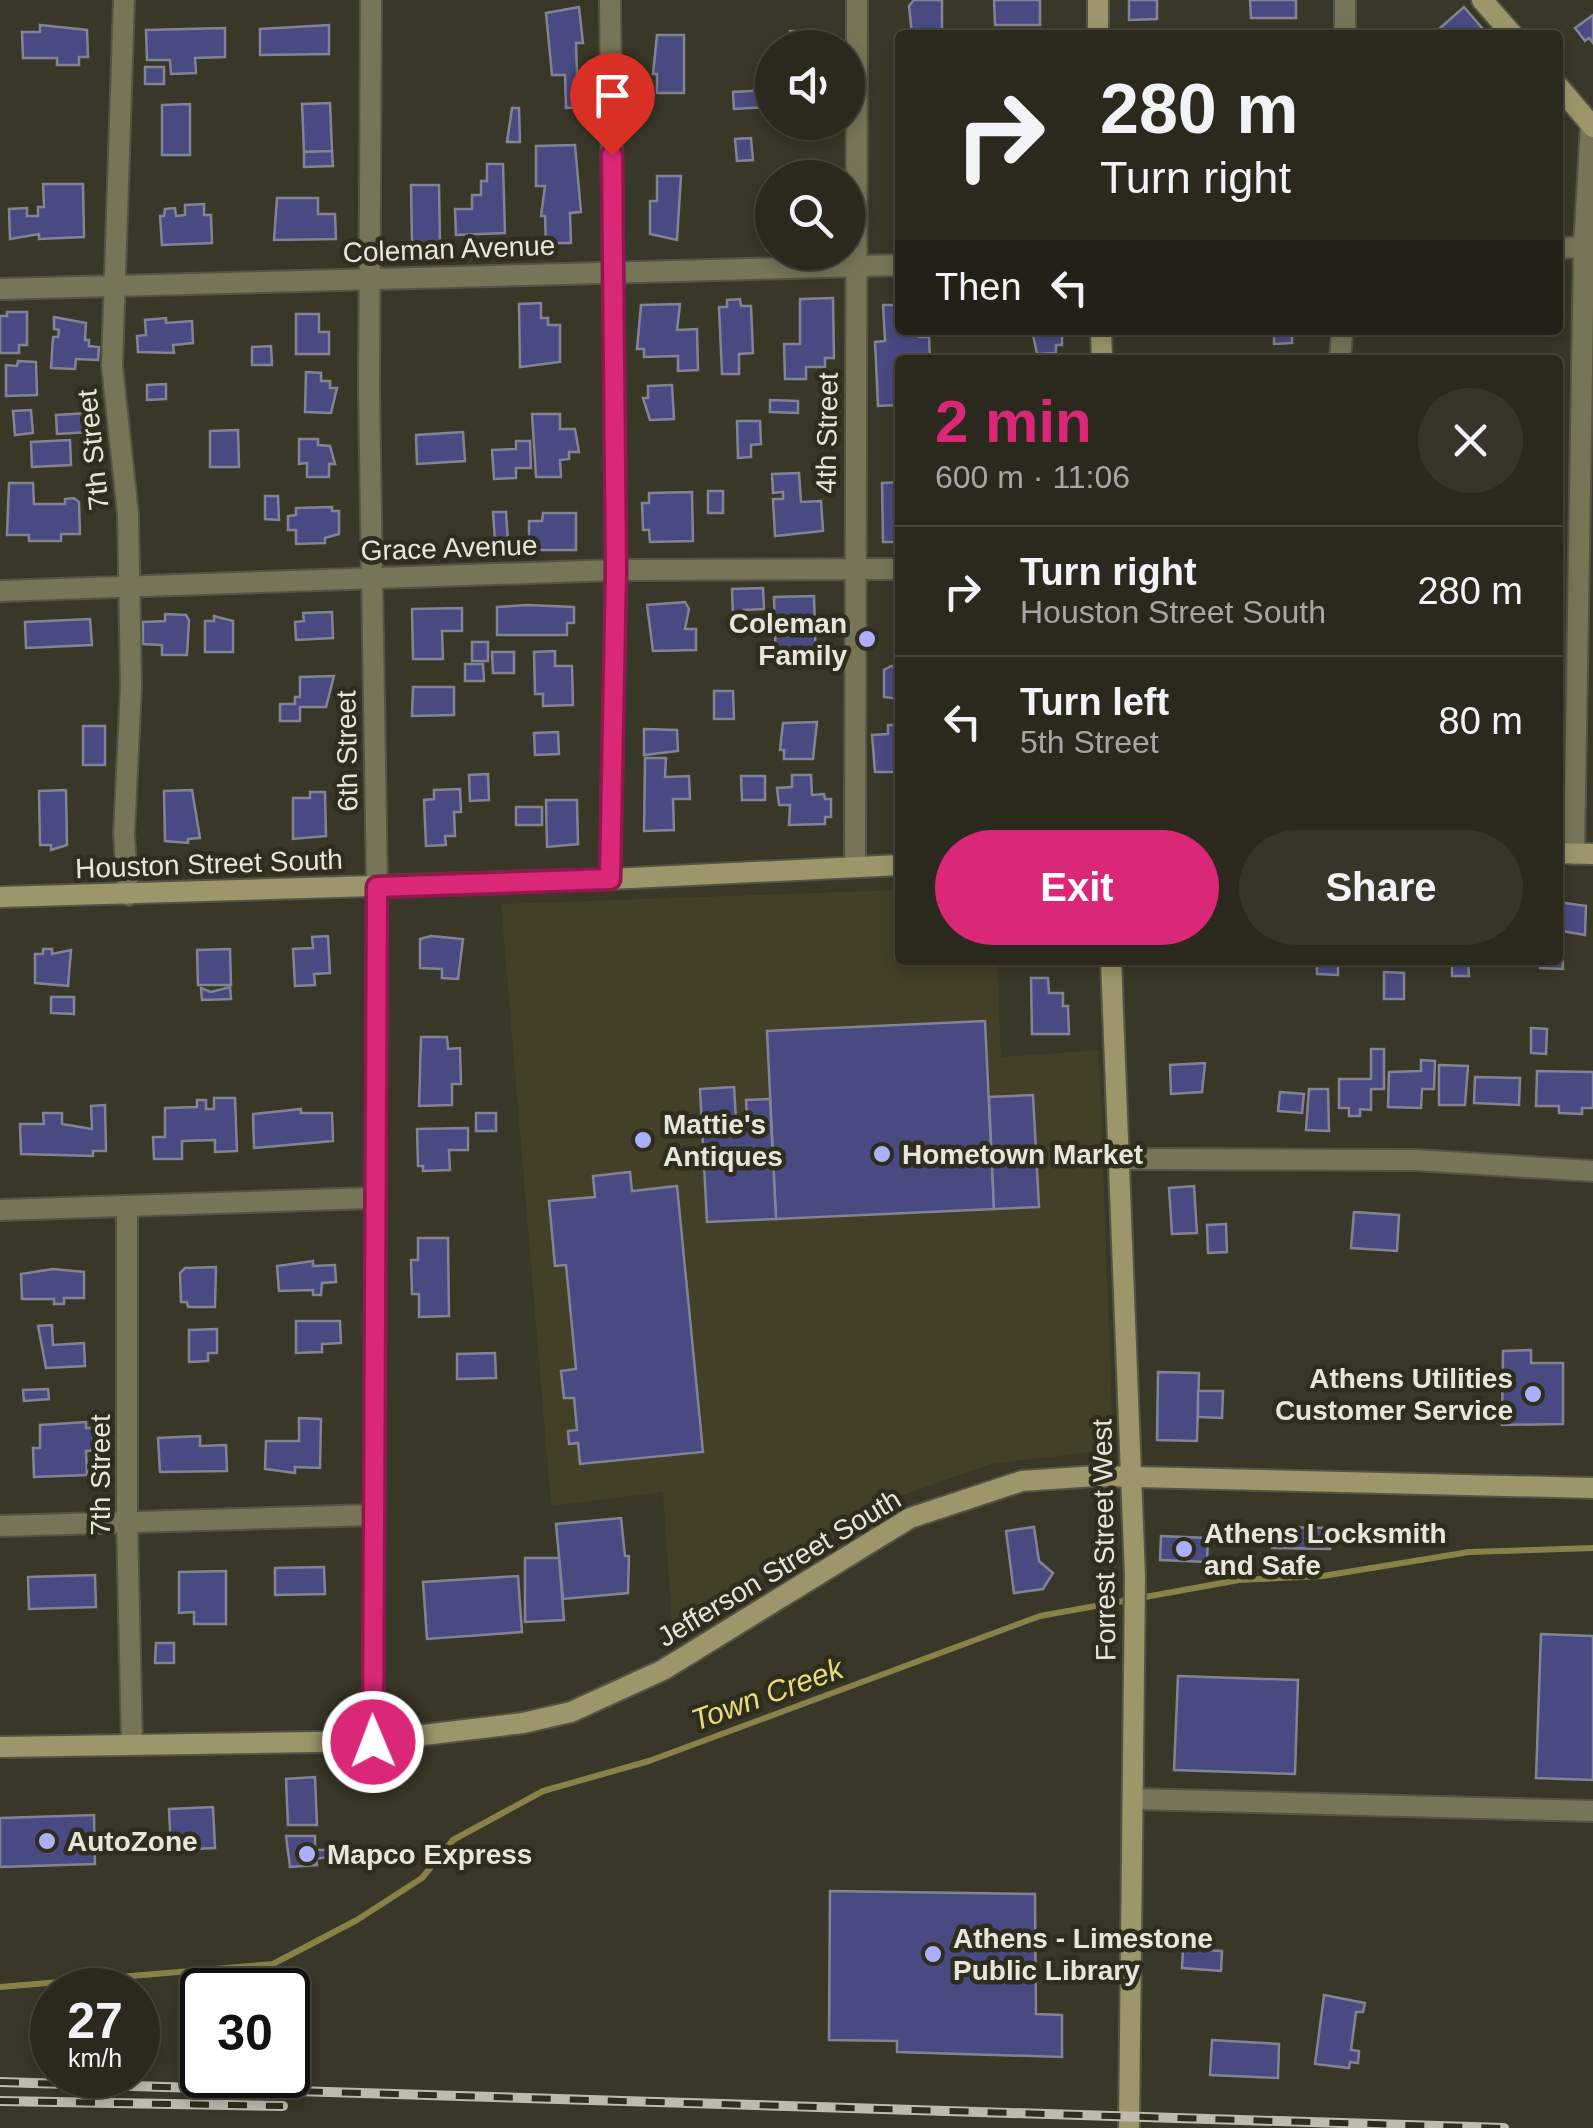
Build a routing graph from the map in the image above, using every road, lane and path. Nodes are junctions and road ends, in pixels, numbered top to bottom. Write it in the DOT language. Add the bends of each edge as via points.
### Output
graph roads {
  1 [pos="124,0"];
  2 [pos="371,0"];
  3 [pos="610,0"];
  4 [pos="857,0"];
  5 [pos="1098,0"];
  6 [pos="1344,0"];
  7 [pos="1482,0"];
  8 [pos="1098,30"];
  9 [pos="1345,30"];
  10 [pos="1509,30"];
  11 [pos="1563,92"];
  12 [pos="1592,126"];
  13 [pos="858,160"];
  14 [pos="1588,247"];
  15 [pos="1563,248"];
  16 [pos="895,265"];
  17 [pos="865,266"];
  18 [pos="755,269"];
  19 [pos="858,270"];
  20 [pos="613,272"];
  21 [pos="372,278"];
  22 [pos="118,286"];
  23 [pos="0,289"];
  24 [pos="1563,548"];
  25 [pos="1582,548"];
  26 [pos="895,569"];
  27 [pos="616,570"];
  28 [pos="853,571"];
  29 [pos="371,578"];
  30 [pos="129,588"];
  31 [pos="0,592"];
  32 [pos="1575,854"];
  33 [pos="895,865"];
  34 [pos="856,867"];
  35 [pos="610,879"];
  36 [pos="377,887"];
  37 [pos="128,895"];
  38 [pos="0,896"];
  39 [pos="1112,965"];
  40 [pos="1120,1159"];
  41 [pos="1593,1171"];
  42 [pos="372,1198"];
  43 [pos="128,1206"];
  44 [pos="0,1210"];
  45 [pos="1132,1476"];
  46 [pos="1593,1488"];
  47 [pos="373,1515"];
  48 [pos="126,1523"];
  49 [pos="0,1526"];
  50 [pos="373,1742"];
  51 [pos="132,1744"];
  52 [pos="0,1747"];
  53 [pos="1136,1799"];
  54 [pos="1593,1811"];
  55 [pos="1129,2123"];
  1 -- 22 [label="street, 7th Street"];
  2 -- 21 [label="street, 6th Street"];
  3 -- 20 [label="street"];
  4 -- 13 [label="street, 4th Street"];
  5 -- 8 [label="main road"];
  6 -- 9 [label="street"];
  7 -- 10 [label="main road"];
  11 -- 12 [label="main road"];
  12 -- 14 [label="street"];
  14 -- 15 [label="street"];
  14 -- 25 [label="street"];
  16 -- 17 [label="street, Coleman Avenue"];
  18 -- 20 [label="street, Coleman Avenue"];
  19 -- 28 [label="street, 4th Street"];
  20 -- 21 [label="street, Coleman Avenue"];
  20 -- 27 [label="street"];
  21 -- 22 [label="street, Coleman Avenue"];
  21 -- 29 [label="street, 6th Street"];
  22 -- 23 [label="street, Coleman Avenue"];
  22 -- 30 [label="street, 7th Street" via="112,366"];
  24 -- 25 [label="street"];
  25 -- 32 [label="street"];
  26 -- 28 [label="street, Grace Avenue"];
  27 -- 28 [label="street, Grace Avenue"];
  27 -- 29 [label="street, Grace Avenue"];
  27 -- 35 [label="street"];
  28 -- 34 [label="street, 4th Street"];
  29 -- 30 [label="street, Grace Avenue"];
  29 -- 36 [label="street, 6th Street"];
  30 -- 31 [label="street, Grace Avenue"];
  30 -- 37 [label="street, 7th Street"];
  33 -- 34 [label="main road, Houston Street South"];
  34 -- 35 [label="main road, Houston Street South"];
  35 -- 36 [label="main road, Houston Street South"];
  36 -- 37 [label="main road, Houston Street South"];
  36 -- 42 [label="street, 6th Street"];
  37 -- 38 [label="main road, Houston Street South"];
  39 -- 40 [label="main road, Forrest Street West"];
  40 -- 41 [label="street" via="1415,1160"];
  40 -- 45 [label="main road, Forrest Street West"];
  42 -- 43 [label="street"];
  42 -- 47 [label="street, 6th Street"];
  43 -- 44 [label="street"];
  43 -- 48 [label="street, 7th Street"];
  45 -- 46 [label="main road, Jefferson Street South"];
  45 -- 50 [label="main road, Jefferson Street South" via="1022,1481 910,1518 662,1670 571,1712"];
  45 -- 53 [label="main road, Forrest Street West"];
  47 -- 48 [label="street"];
  47 -- 50 [label="street, 6th Street"];
  48 -- 49 [label="street"];
  48 -- 51 [label="street, 7th Street"];
  50 -- 51 [label="main road, Jefferson Street South"];
  51 -- 52 [label="main road, Jefferson Street South"];
  53 -- 54 [label="street"];
  53 -- 55 [label="main road, Forrest Street West"];
}
